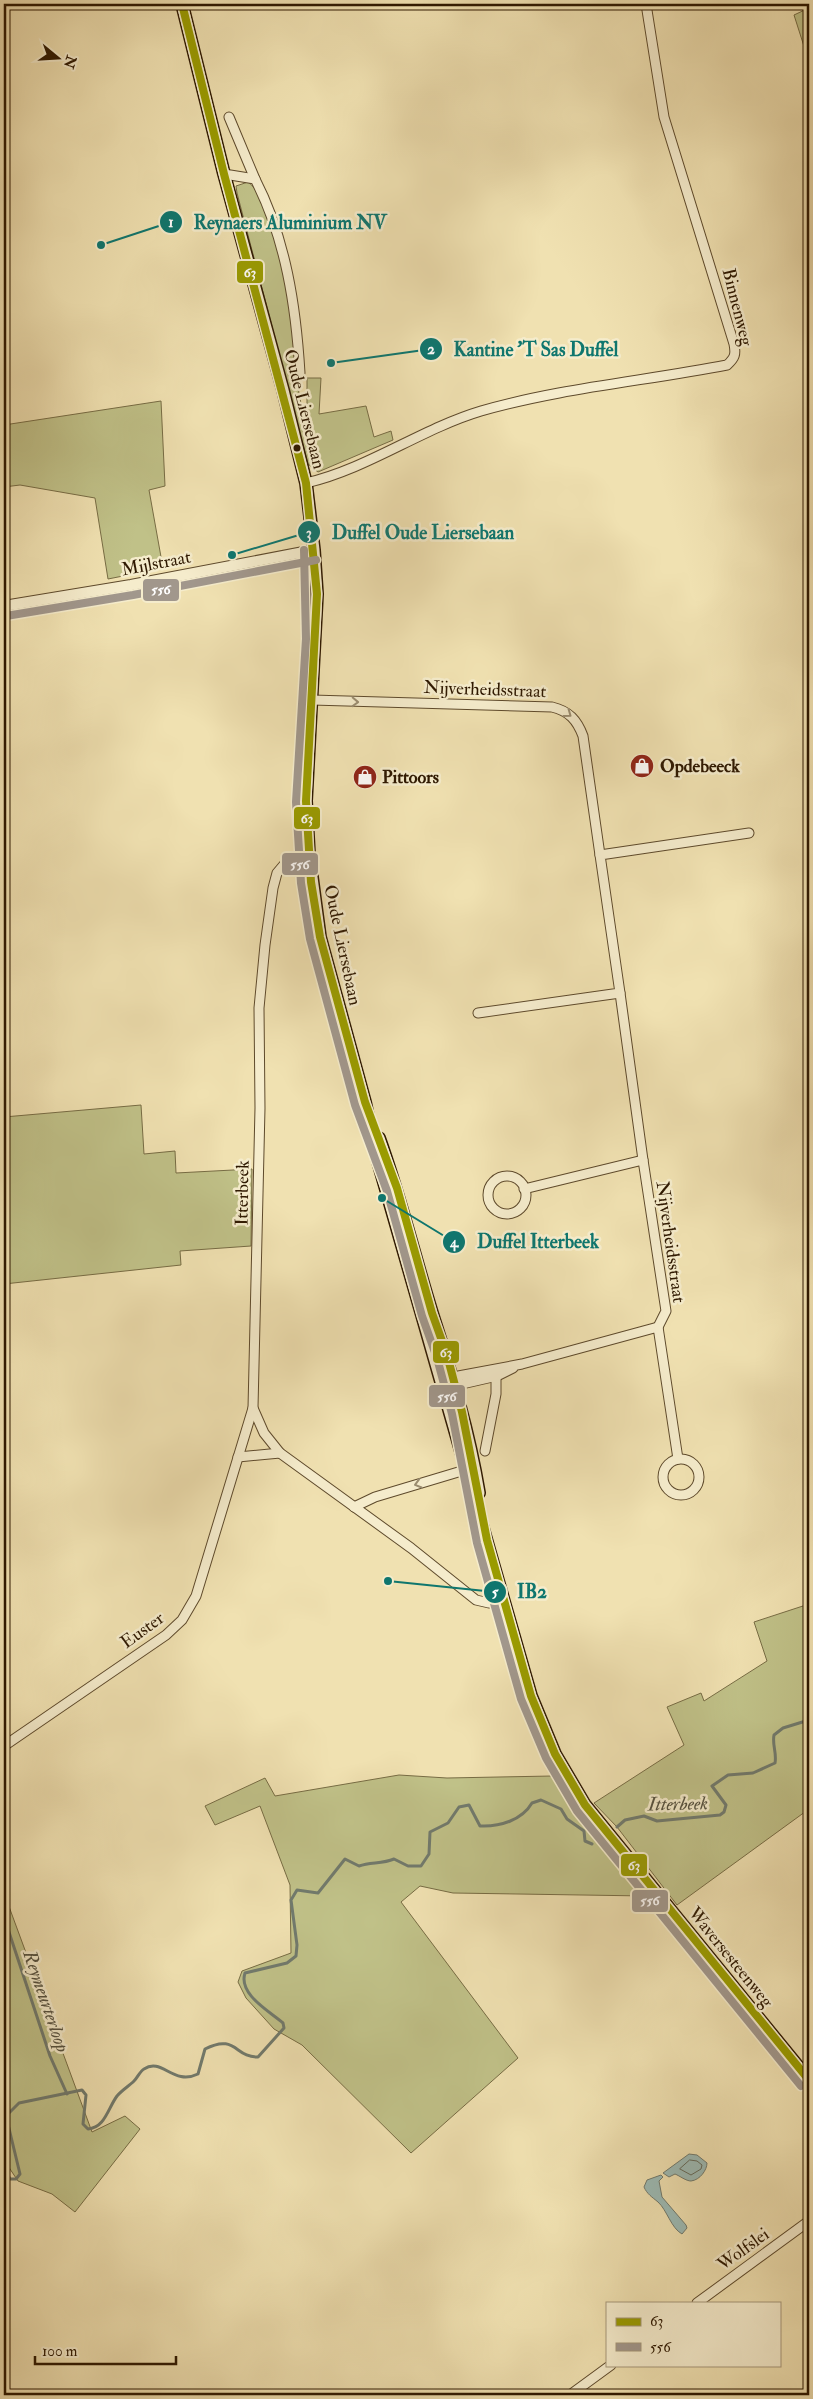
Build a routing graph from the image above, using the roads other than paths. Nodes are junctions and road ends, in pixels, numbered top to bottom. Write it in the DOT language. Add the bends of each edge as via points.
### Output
graph roads {
  1 [pos="182,4"];
  2 [pos="646,4"];
  3 [pos="229,117"];
  4 [pos="224,174"];
  5 [pos="255,179"];
  6 [pos="300,373"];
  7 [pos="306,483"];
  8 [pos="314,550"];
  9 [pos="4,606"];
  10 [pos="312,700"];
  11 [pos="748,833"];
  12 [pos="308,855"];
  13 [pos="600,855"];
  14 [pos="620,993"];
  15 [pos="478,1013"];
  16 [pos="365,1102"];
  17 [pos="643,1160"];
  18 [pos="524,1189"];
  19 [pos="658,1328"];
  20 [pos="495,1372"];
  21 [pos="454,1382"];
  22 [pos="442,1388"];
  23 [pos="253,1408"];
  24 [pos="485,1451"];
  25 [pos="280,1452"];
  26 [pos="238,1458"];
  27 [pos="678,1459"];
  28 [pos="465,1470"];
  29 [pos="354,1507"];
  30 [pos="487,1540"];
  31 [pos="504,1601"];
  32 [pos="4,1746"];
  33 [pos="606,1833"];
  34 [pos="809,2080"];
  35 [pos="809,2221"];
  36 [pos="698,2302"];
  37 [pos="610,2366"];
  38 [pos="570,2395"];
  1 -- 4 [label="main road, Oude Liersebaan"];
  2 -- 7 [label="street, Binnenweg" via="664,117 734,344 736,353 733,360 727,365 541,396 479,412 326,478"];
  3 -- 5 [label="street, Oude Liersebaan"];
  4 -- 5 [label="street"];
  4 -- 7 [label="main road, Oude Liersebaan"];
  5 -- 6 [label="street, Oude Liersebaan" via="280,241 293,303"];
  7 -- 8 [label="main road, Oude Liersebaan"];
  8 -- 9 [label="street, Mijlstraat"];
  8 -- 10 [label="main road, Oude Liersebaan" via="317,594"];
  10 -- 12 [label="main road, Oude Liersebaan" via="306,801"];
  10 -- 13 [label="street, Nijverheidsstraat, one-way" via="552,706 562,710 579,725 583,736"];
  11 -- 13 [label="street"];
  12 -- 16 [label="main road, Oude Liersebaan" via="320,937"];
  12 -- 23 [label="street, Itterbeek" via="288,860 277,873 265,945 259,1008"];
  13 -- 14 [label="street, Nijverheidsstraat"];
  14 -- 15 [label="street"];
  14 -- 17 [label="street, Nijverheidsstraat"];
  16 -- 21 [label="main road, Oude Liersebaan" via="397,1188"];
  16 -- 22 [label="main road, Oude Liersebaan" via="377,1158"];
  17 -- 18 [label="street, Nijverheidsstraat"];
  17 -- 19 [label="street, Nijverheidsstraat" via="666,1311"];
  18 -- 18 [label="street" via="516,1179 498,1179 489,1189 489,1202 496,1211 513,1213 522,1206 526,1195"];
  19 -- 20 [label="street, Nijverheidsstraat"];
  19 -- 27 [label="street, Nijverheidsstraat"];
  20 -- 21 [label="street, Nijverheidsstraat"];
  20 -- 24 [label="street" via="496,1394"];
  21 -- 22 [label="street, Nijverheidsstraat"];
  21 -- 30 [label="main road, Oude Liersebaan"];
  22 -- 28 [label="main road, Oude Liersebaan"];
  23 -- 25 [label="street, Itterbeek" via="264,1433"];
  23 -- 26 [label="street, Euster"];
  25 -- 26 [label="street"];
  25 -- 29 [label="street, Itterbeek"];
  26 -- 32 [label="street, Euster" via="196,1596 182,1620 166,1636"];
  27 -- 27 [label="street" via="664,1470 664,1483 671,1493 683,1496 694,1491 700,1477 693,1463"];
  28 -- 29 [label="street, one-way" via="375,1497"];
  28 -- 30 [label="main road, Oude Liersebaan"];
  29 -- 31 [label="street, Itterbeek" via="476,1600 489,1604"];
  30 -- 31 [label="main road, Oude Liersebaan"];
  31 -- 33 [label="main road, Oude Liersebaan" via="544,1731 567,1777"];
  33 -- 34 [label="main road, Waversesteenweg"];
  35 -- 36 [label="street, Wolfslei"];
  37 -- 38 [label="street"];
}
